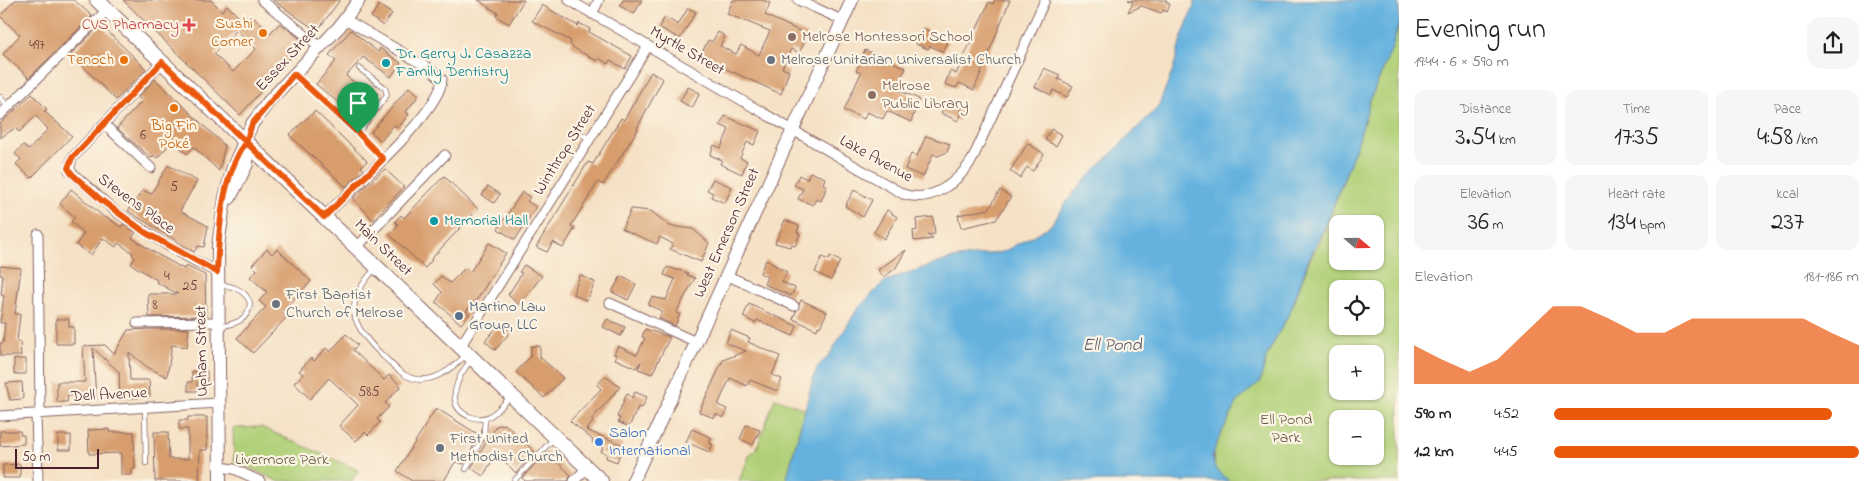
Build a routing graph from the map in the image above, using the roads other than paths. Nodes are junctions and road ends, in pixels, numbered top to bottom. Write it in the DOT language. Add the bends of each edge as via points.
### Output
graph roads {
  1 [pos="262,0"];
  2 [pos="359,0"];
  3 [pos="569,0"];
  4 [pos="599,0"];
  5 [pos="798,0"];
  6 [pos="852,0"];
  7 [pos="1045,0"];
  8 [pos="102,5"];
  9 [pos="592,14"];
  10 [pos="345,19"];
  11 [pos="842,20"];
  12 [pos="648,46"];
  13 [pos="320,47"];
  14 [pos="162,62"];
  15 [pos="359,68"];
  16 [pos="294,74"];
  17 [pos="0,97"];
  18 [pos="8,107"];
  19 [pos="0,115"];
  20 [pos="104,124"];
  21 [pos="792,128"];
  22 [pos="576,132"];
  23 [pos="358,133"];
  24 [pos="590,139"];
  25 [pos="246,142"];
  26 [pos="445,155"];
  27 [pos="383,159"];
  28 [pos="151,168"];
  29 [pos="324,217"];
  30 [pos="38,234"];
  31 [pos="356,248"];
  32 [pos="377,267"];
  33 [pos="726,275"];
  34 [pos="218,278"];
  35 [pos="610,303"];
  36 [pos="794,306"];
  37 [pos="137,323"];
  38 [pos="218,325"];
  39 [pos="696,342"];
  40 [pos="467,353"];
  41 [pos="512,396"];
  42 [pos="219,403"];
  43 [pos="145,408"];
  44 [pos="38,414"];
  45 [pos="0,416"];
  46 [pos="485,418"];
  47 [pos="555,437"];
  48 [pos="146,463"];
  49 [pos="220,467"];
  50 [pos="587,468"];
  51 [pos="466,469"];
  52 [pos="38,481"];
  53 [pos="220,481"];
  54 [pos="260,481"];
  55 [pos="514,481"];
  56 [pos="574,481"];
  57 [pos="601,481"];
  58 [pos="633,481"];
  1 -- 13 [label="street"];
  2 -- 10 [label="street, Essex Street"];
  3 -- 9 [label="street, Myrtle Street"];
  4 -- 9 [label="street"];
  5 -- 11 [label="street"];
  6 -- 11 [label="street, West Emerson Street"];
  7 -- 21 [label="street, Lake Avenue" via="972,160 956,180 942,190 916,196 903,194"];
  8 -- 14 [label="main road, Main Street"];
  8 -- 18 [label="street" via="44,73"];
  9 -- 12 [label="street, Myrtle Street"];
  10 -- 13 [label="street, Essex Street"];
  10 -- 27 [label="street" via="442,79 431,105"];
  11 -- 21 [label="street, West Emerson Street"];
  12 -- 21 [label="street, Myrtle Street"];
  12 -- 24 [label="street, Winthrop Street"];
  13 -- 16 [label="street, Essex Street"];
  14 -- 20 [label="street"];
  14 -- 25 [label="main road, Main Street"];
  15 -- 23 [label="lane" via="384,88 387,95"];
  16 -- 23 [label="lane"];
  16 -- 25 [label="street, Essex Street" via="252,124"];
  17 -- 18 [label="lane"];
  18 -- 19 [label="street"];
  20 -- 28 [label="street"];
  20 -- 34 [label="street, Stevens Place" via="72,158 68,168 124,217"];
  21 -- 33 [label="street, West Emerson Street"];
  22 -- 24 [label="lane"];
  23 -- 27 [label="lane"];
  24 -- 40 [label="street, Winthrop Street"];
  25 -- 29 [label="main road, Main Street"];
  25 -- 34 [label="street, Upham Street" via="233,167 221,221"];
  26 -- 31 [label="street"];
  27 -- 29 [label="street"];
  29 -- 31 [label="main road, Main Street"];
  30 -- 44 [label="street"];
  31 -- 32 [label="main road, Main Street"];
  32 -- 40 [label="main road, Main Street"];
  32 -- 40 [label="lane" via="362,282 354,301 356,324 367,341 399,371 415,378 430,378 444,373"];
  33 -- 36 [label="street"];
  33 -- 39 [label="street, West Emerson Street"];
  34 -- 38 [label="street, Upham Street"];
  34 -- 38 [label="lane" via="246,296 250,303 247,314 240,321"];
  35 -- 39 [label="street"];
  37 -- 38 [label="street"];
  38 -- 42 [label="street, Upham Street"];
  39 -- 58 [label="street, West Emerson Street"];
  40 -- 41 [label="main road, Main Street"];
  40 -- 46 [label="lane" via="455,387 455,403 466,415"];
  41 -- 46 [label="lane"];
  41 -- 47 [label="main road, Main Street"];
  42 -- 43 [label="street, Dell Avenue"];
  42 -- 49 [label="street, Upham Street"];
  43 -- 44 [label="street, Dell Avenue"];
  43 -- 48 [label="lane"];
  44 -- 45 [label="street, Dell Avenue"];
  44 -- 52 [label="street"];
  46 -- 51 [label="lane" via="484,434"];
  47 -- 50 [label="main road, Main Street"];
  47 -- 55 [label="lane"];
  49 -- 53 [label="street, Upham Street"];
  49 -- 54 [label="street" via="234,469"];
  50 -- 56 [label="street"];
  50 -- 57 [label="main road, Main Street"];
}
